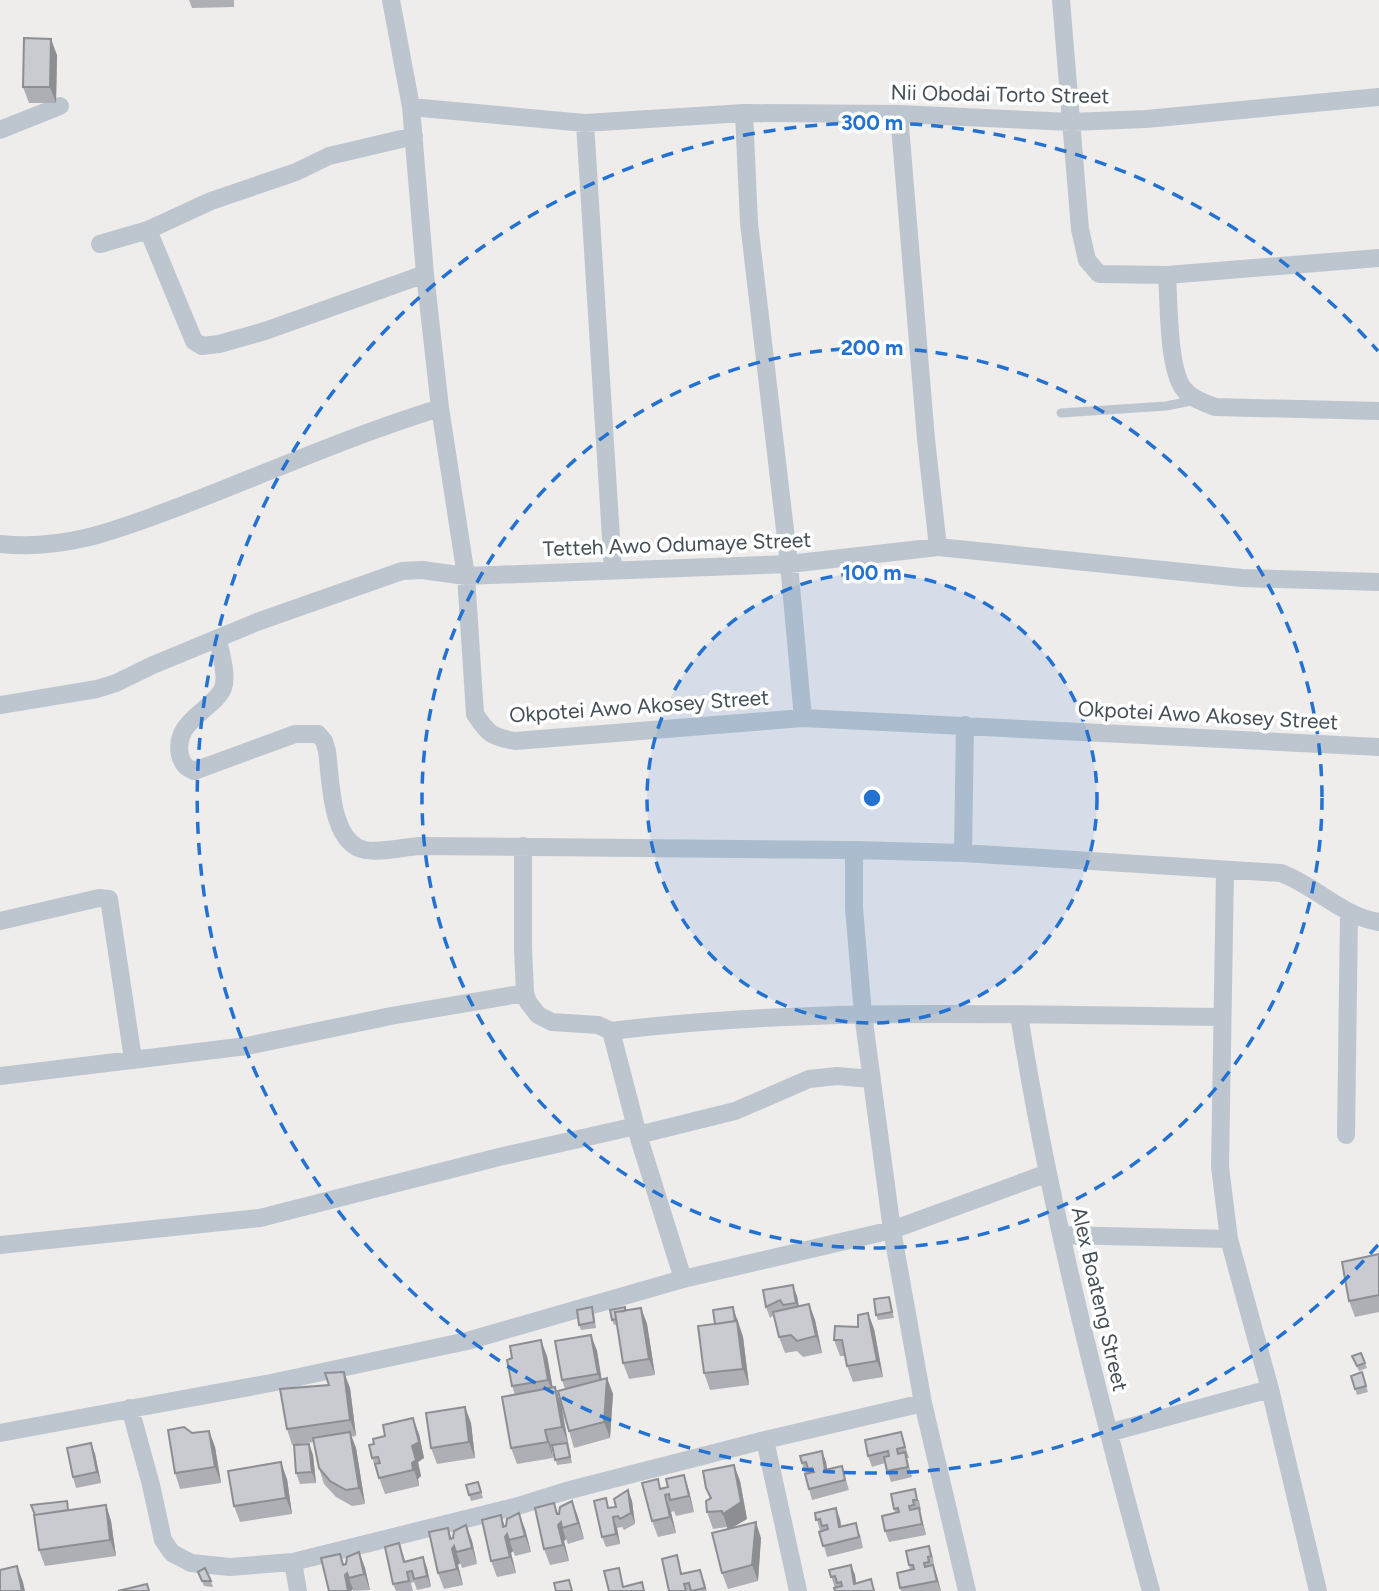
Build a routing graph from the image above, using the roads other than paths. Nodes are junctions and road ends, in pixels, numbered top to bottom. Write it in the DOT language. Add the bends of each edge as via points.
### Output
graph roads {
  1 [pos="391,0"];
  2 [pos="1061,0"];
  3 [pos="1379,97"];
  4 [pos="60,106"];
  5 [pos="411,107"];
  6 [pos="744,113"];
  7 [pos="899,114"];
  8 [pos="1072,122"];
  9 [pos="585,123"];
  10 [pos="0,130"];
  11 [pos="414,136"];
  12 [pos="148,230"];
  13 [pos="100,244"];
  14 [pos="1379,258"];
  15 [pos="425,274"];
  16 [pos="1167,275"];
  17 [pos="1197,400"];
  18 [pos="440,408"];
  19 [pos="1379,411"];
  20 [pos="1060,413"];
  21 [pos="0,544"];
  22 [pos="938,547"];
  23 [pos="789,564"];
  24 [pos="612,570"];
  25 [pos="466,576"];
  26 [pos="1379,582"];
  27 [pos="218,639"];
  28 [pos="0,705"];
  29 [pos="803,718"];
  30 [pos="965,725"];
  31 [pos="1379,747"];
  32 [pos="523,846"];
  33 [pos="854,850"];
  34 [pos="963,853"];
  35 [pos="1225,871"];
  36 [pos="1349,913"];
  37 [pos="0,921"];
  38 [pos="1379,922"];
  39 [pos="525,993"];
  40 [pos="863,1014"];
  41 [pos="1020,1014"];
  42 [pos="1222,1017"];
  43 [pos="611,1031"];
  44 [pos="133,1059"];
  45 [pos="0,1076"];
  46 [pos="871,1079"];
  47 [pos="637,1131"];
  48 [pos="1346,1135"];
  49 [pos="1048,1173"];
  50 [pos="892,1230"];
  51 [pos="1061,1235"];
  52 [pos="1229,1239"];
  53 [pos="0,1245"];
  54 [pos="683,1279"];
  55 [pos="1270,1389"];
  56 [pos="923,1403"];
  57 [pos="130,1409"];
  58 [pos="0,1433"];
  59 [pos="1108,1433"];
  60 [pos="765,1440"];
  61 [pos="293,1562"];
  62 [pos="298,1591"];
  63 [pos="798,1591"];
  64 [pos="967,1591"];
  65 [pos="1151,1591"];
  66 [pos="1318,1591"];
  1 -- 5 [label="street, Okpotei Awo Akosey Street"];
  2 -- 8 [label="street"];
  3 -- 8 [label="street, Nii Obodai Torto Street"];
  4 -- 10 [label="street"];
  5 -- 9 [label="street, Nii Obodai Torto Street"];
  5 -- 11 [label="street, Okpotei Awo Akosey Street"];
  6 -- 7 [label="street, Nii Obodai Torto Street"];
  6 -- 9 [label="street, Nii Obodai Torto Street"];
  6 -- 23 [label="street" via="749,223"];
  7 -- 8 [label="street, Nii Obodai Torto Street"];
  7 -- 22 [label="street"];
  8 -- 16 [label="street" via="1080,229 1087,260 1099,274"];
  9 -- 24 [label="street"];
  11 -- 12 [label="street" via="329,156"];
  11 -- 15 [label="street, Okpotei Awo Akosey Street"];
  12 -- 13 [label="street"];
  12 -- 15 [label="street" via="194,341 202,346 265,331"];
  14 -- 16 [label="street"];
  15 -- 18 [label="street, Okpotei Awo Akosey Street"];
  16 -- 17 [label="street" via="1174,365 1184,390"];
  17 -- 19 [label="street" via="1215,407"];
  17 -- 20 [label="lane"];
  18 -- 21 [label="street" via="94,537 28,547"];
  18 -- 25 [label="street, Okpotei Awo Akosey Street"];
  22 -- 23 [label="street, Tetteh Awo Odumaye Street"];
  22 -- 26 [label="street, Tetteh Awo Odumaye Street" via="1242,578"];
  23 -- 24 [label="street, Tetteh Awo Odumaye Street"];
  23 -- 29 [label="street"];
  24 -- 25 [label="street, Tetteh Awo Odumaye Street"];
  25 -- 27 [label="street, Tetteh Awo Odumaye Street" via="402,571"];
  25 -- 29 [label="street, Okpotei Awo Akosey Street" via="475,714 486,732 498,738 582,737"];
  27 -- 28 [label="street, Tetteh Awo Odumaye Street" via="97,689"];
  27 -- 32 [label="street" via="225,683 222,692 193,717 180,740 187,768 209,767 295,734 318,734 327,751 338,825 356,847"];
  29 -- 30 [label="street, Okpotei Awo Akosey Street"];
  30 -- 31 [label="street, Okpotei Awo Akosey Street"];
  30 -- 34 [label="street"];
  32 -- 33 [label="street"];
  32 -- 39 [label="street"];
  33 -- 34 [label="street"];
  33 -- 40 [label="street"];
  34 -- 35 [label="street"];
  35 -- 36 [label="street" via="1280,873"];
  35 -- 42 [label="street"];
  36 -- 38 [label="street"];
  36 -- 48 [label="street"];
  37 -- 44 [label="street" via="109,899"];
  39 -- 43 [label="street" via="532,1010 552,1022 598,1025"];
  39 -- 44 [label="street" via="247,1045"];
  40 -- 41 [label="street"];
  40 -- 43 [label="street"];
  40 -- 46 [label="street"];
  41 -- 42 [label="street"];
  41 -- 49 [label="street, Alex Boateng Street"];
  42 -- 52 [label="street" via="1220,1167"];
  43 -- 47 [label="street"];
  44 -- 45 [label="street"];
  46 -- 47 [label="street" via="809,1079 735,1111"];
  46 -- 50 [label="street"];
  47 -- 53 [label="street" via="499,1157 260,1218"];
  47 -- 54 [label="street"];
  49 -- 50 [label="street"];
  49 -- 51 [label="street, Alex Boateng Street"];
  50 -- 54 [label="street"];
  50 -- 56 [label="street"];
  51 -- 52 [label="street"];
  51 -- 59 [label="street, Alex Boateng Street"];
  52 -- 55 [label="street"];
  54 -- 57 [label="street" via="467,1341"];
  55 -- 59 [label="street"];
  55 -- 66 [label="street"];
  56 -- 60 [label="street"];
  56 -- 64 [label="street"];
  57 -- 58 [label="street"];
  57 -- 61 [label="street" via="163,1540 172,1553 191,1563 229,1567"];
  59 -- 65 [label="street, Alex Boateng Street"];
  60 -- 61 [label="street"];
  60 -- 63 [label="street"];
  61 -- 62 [label="street"];
}
